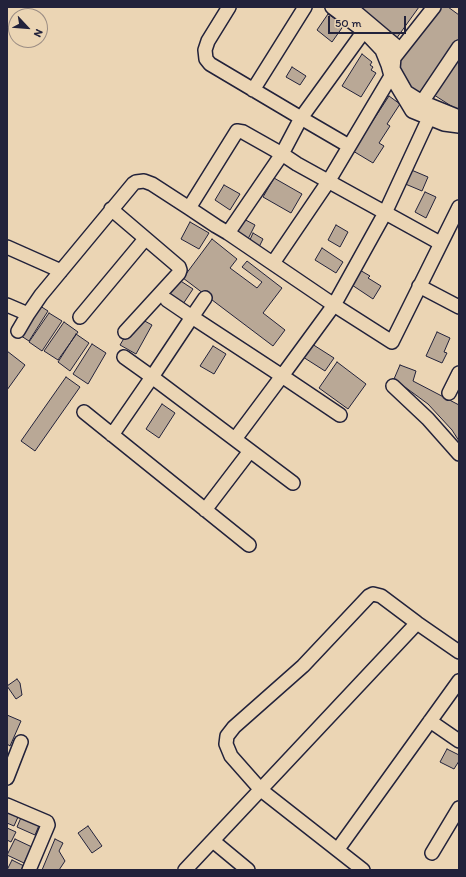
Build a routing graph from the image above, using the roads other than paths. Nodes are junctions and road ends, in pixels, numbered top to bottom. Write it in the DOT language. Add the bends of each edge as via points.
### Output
graph roads {
  1 [pos="229,7"];
  2 [pos="305,7"];
  3 [pos="332,7"];
  4 [pos="350,7"];
  5 [pos="434,7"];
  6 [pos="364,31"];
  7 [pos="459,47"];
  8 [pos="391,66"];
  9 [pos="253,90"];
  10 [pos="423,111"];
  11 [pos="301,118"];
  12 [pos="459,118"];
  13 [pos="459,126"];
  14 [pos="349,146"];
  15 [pos="282,154"];
  16 [pos="328,182"];
  17 [pos="459,207"];
  18 [pos="189,208"];
  19 [pos="111,209"];
  20 [pos="385,212"];
  21 [pos="228,233"];
  22 [pos="145,238"];
  23 [pos="440,242"];
  24 [pos="7,247"];
  25 [pos="273,263"];
  26 [pos="61,271"];
  27 [pos="419,286"];
  28 [pos="205,298"];
  29 [pos="167,300"];
  30 [pos="7,305"];
  31 [pos="334,305"];
  32 [pos="459,307"];
  33 [pos="28,314"];
  34 [pos="80,317"];
  35 [pos="192,317"];
  36 [pos="18,331"];
  37 [pos="125,332"];
  38 [pos="124,358"];
  39 [pos="459,373"];
  40 [pos="282,376"];
  41 [pos="152,377"];
  42 [pos="393,386"];
  43 [pos="449,394"];
  44 [pos="84,412"];
  45 [pos="340,415"];
  46 [pos="112,435"];
  47 [pos="235,440"];
  48 [pos="250,451"];
  49 [pos="459,454"];
  50 [pos="292,484"];
  51 [pos="205,510"];
  52 [pos="249,545"];
  53 [pos="417,623"];
  54 [pos="459,652"];
  55 [pos="459,681"];
  56 [pos="430,721"];
  57 [pos="459,741"];
  58 [pos="20,742"];
  59 [pos="7,778"];
  60 [pos="261,790"];
  61 [pos="7,805"];
  62 [pos="459,808"];
  63 [pos="213,841"];
  64 [pos="338,849"];
  65 [pos="432,853"];
  66 [pos="29,870"];
  67 [pos="185,870"];
  68 [pos="248,870"];
  69 [pos="363,870"];
  1 -- 9 [label="street" via="204,50 206,59"];
  2 -- 9 [label="street"];
  3 -- 6 [label="street"];
  4 -- 8 [label="street" via="395,45"];
  5 -- 8 [label="street"];
  6 -- 8 [label="street" via="382,50"];
  6 -- 11 [label="street"];
  7 -- 10 [label="street"];
  8 -- 10 [label="street" via="406,92"];
  8 -- 10 [label="street" via="412,111"];
  8 -- 14 [label="street"];
  9 -- 11 [label="street"];
  10 -- 12 [label="street"];
  10 -- 13 [label="street" via="444,124"];
  10 -- 20 [label="street"];
  11 -- 14 [label="street"];
  11 -- 15 [label="street"];
  14 -- 16 [label="street"];
  15 -- 16 [label="street"];
  15 -- 18 [label="street" via="237,131"];
  15 -- 21 [label="street"];
  16 -- 20 [label="street"];
  16 -- 25 [label="street"];
  17 -- 23 [label="street"];
  18 -- 19 [label="street" via="152,184 139,181 133,184"];
  18 -- 21 [label="street"];
  19 -- 22 [label="street"];
  19 -- 26 [label="street"];
  20 -- 23 [label="street"];
  20 -- 31 [label="street"];
  21 -- 25 [label="street"];
  22 -- 34 [label="street"];
  22 -- 37 [label="street" via="180,270"];
  23 -- 27 [label="street"];
  24 -- 26 [label="street"];
  25 -- 31 [label="street"];
  26 -- 33 [label="street"];
  27 -- 31 [label="street" via="392,342"];
  27 -- 32 [label="street"];
  28 -- 35 [label="street"];
  29 -- 35 [label="street"];
  30 -- 33 [label="street"];
  31 -- 40 [label="street"];
  33 -- 36 [label="street"];
  35 -- 40 [label="street"];
  35 -- 41 [label="street"];
  38 -- 41 [label="street"];
  39 -- 43 [label="street"];
  40 -- 45 [label="street"];
  40 -- 47 [label="street"];
  41 -- 46 [label="street"];
  41 -- 47 [label="street"];
  42 -- 49 [label="street" via="428,418"];
  44 -- 46 [label="street"];
  46 -- 51 [label="street"];
  47 -- 48 [label="street"];
  48 -- 50 [label="street"];
  48 -- 51 [label="street"];
  51 -- 52 [label="street"];
  53 -- 54 [label="street"];
  53 -- 60 [label="street"];
  53 -- 60 [label="street" via="381,596 369,596 304,666 234,727 227,736 226,744 230,756"];
  55 -- 56 [label="street"];
  56 -- 57 [label="street"];
  56 -- 64 [label="street"];
  58 -- 59 [label="street"];
  60 -- 63 [label="street"];
  60 -- 64 [label="street"];
  61 -- 66 [label="street" via="47,822"];
  62 -- 65 [label="street"];
  63 -- 67 [label="street"];
  63 -- 68 [label="street"];
  64 -- 69 [label="street"];
}
